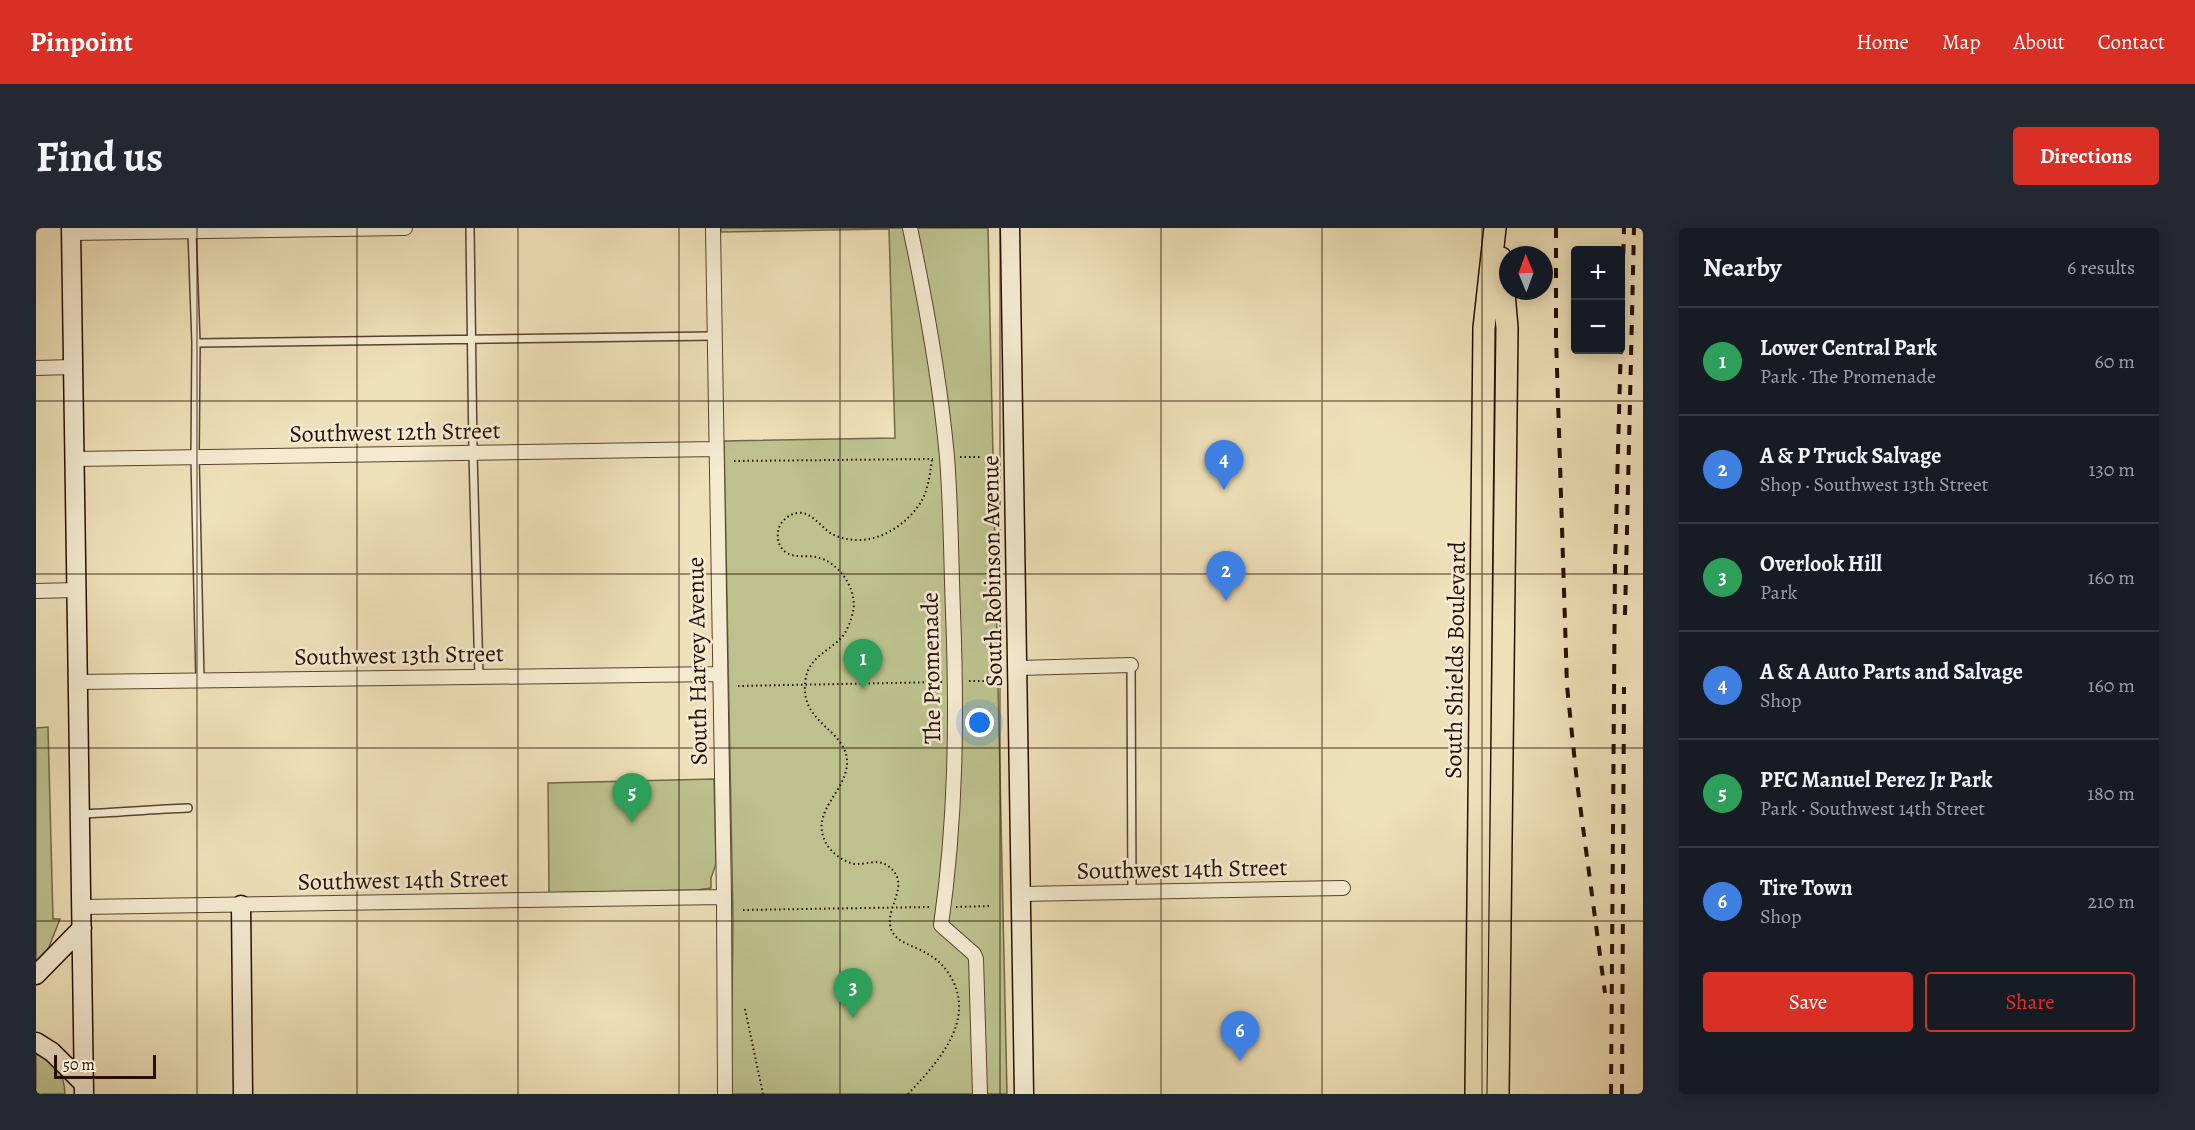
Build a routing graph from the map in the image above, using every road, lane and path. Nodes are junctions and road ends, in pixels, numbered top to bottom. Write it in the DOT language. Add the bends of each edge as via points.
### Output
graph roads {
  1 [pos="405,228"];
  2 [pos="470,228"];
  3 [pos="713,228"];
  4 [pos="910,228"];
  5 [pos="1010,228"];
  6 [pos="1497,228"];
  7 [pos="71,231"];
  8 [pos="183,231"];
  9 [pos="714,336"];
  10 [pos="471,339"];
  11 [pos="196,343"];
  12 [pos="73,367"];
  13 [pos="36,368"];
  14 [pos="716,449"];
  15 [pos="473,453"];
  16 [pos="195,457"];
  17 [pos="946,457"];
  18 [pos="981,457"];
  19 [pos="74,459"];
  20 [pos="932,459"];
  21 [pos="734,461"];
  22 [pos="77,590"];
  23 [pos="36,591"];
  24 [pos="1131,665"];
  25 [pos="1018,668"];
  26 [pos="720,674"];
  27 [pos="479,677"];
  28 [pos="200,680"];
  29 [pos="956,681"];
  30 [pos="985,681"];
  31 [pos="78,682"];
  32 [pos="806,685"];
  33 [pos="738,686"];
  34 [pos="188,808"];
  35 [pos="80,814"];
  36 [pos="1343,888"];
  37 [pos="1132,892"];
  38 [pos="1021,894"];
  39 [pos="724,897"];
  40 [pos="241,904"];
  41 [pos="989,906"];
  42 [pos="82,907"];
  43 [pos="944,907"];
  44 [pos="892,908"];
  45 [pos="743,910"];
  46 [pos="82,928"];
  47 [pos="36,975"];
  48 [pos="745,1010"];
  49 [pos="36,1042"];
  50 [pos="84,1089"];
  51 [pos="243,1094"];
  52 [pos="725,1094"];
  53 [pos="763,1094"];
  54 [pos="908,1094"];
  55 [pos="980,1094"];
  56 [pos="1024,1094"];
  57 [pos="1476,1094"];
  58 [pos="1498,1094"];
  1 -- 8 [label="street"];
  2 -- 10 [label="lane"];
  3 -- 9 [label="street, South Harvey Avenue"];
  4 -- 17 [label="street, The Promenade"];
  5 -- 25 [label="main road, South Robinson Avenue"];
  6 -- 57 [label="main road, South Shields Boulevard" via="1484,328"];
  6 -- 58 [label="main road, South Shields Boulevard" via="1507,328"];
  7 -- 8 [label="street"];
  7 -- 12 [label="main road"];
  8 -- 11 [label="lane"];
  9 -- 10 [label="lane"];
  9 -- 14 [label="street, South Harvey Avenue"];
  10 -- 11 [label="lane"];
  10 -- 15 [label="lane"];
  11 -- 16 [label="lane"];
  12 -- 13 [label="street"];
  12 -- 19 [label="main road"];
  14 -- 15 [label="street, Southwest 12th Street"];
  14 -- 26 [label="street, South Harvey Avenue"];
  15 -- 16 [label="street, Southwest 12th Street"];
  15 -- 27 [label="lane"];
  16 -- 19 [label="street, Southwest 12th Street"];
  16 -- 28 [label="lane"];
  17 -- 18 [label="path"];
  17 -- 20 [label="path"];
  17 -- 29 [label="street, The Promenade"];
  19 -- 22 [label="main road"];
  20 -- 21 [label="path"];
  20 -- 32 [label="path" via="920,504 886,535 851,540 835,535 801,513 782,521 777,530 778,541 787,553 819,557 832,564 852,591 854,609 848,626 842,638 809,668"];
  22 -- 23 [label="street"];
  22 -- 31 [label="main road"];
  24 -- 25 [label="street"];
  24 -- 37 [label="lane"];
  25 -- 38 [label="main road, South Robinson Avenue"];
  26 -- 27 [label="street, Southwest 13th Street"];
  26 -- 39 [label="street, South Harvey Avenue"];
  27 -- 28 [label="street, Southwest 13th Street"];
  28 -- 31 [label="street, Southwest 13th Street"];
  29 -- 30 [label="path"];
  29 -- 32 [label="path"];
  29 -- 43 [label="street, The Promenade" via="954,797"];
  31 -- 35 [label="main road"];
  32 -- 33 [label="path"];
  32 -- 44 [label="path" via="810,709 838,739 847,763 822,820 825,842 847,861 888,866 899,883"];
  34 -- 35 [label="lane"];
  35 -- 42 [label="main road"];
  36 -- 37 [label="street, Southwest 14th Street"];
  37 -- 38 [label="street, Southwest 14th Street"];
  38 -- 56 [label="main road, South Robinson Avenue"];
  39 -- 40 [label="street, Southwest 14th Street"];
  39 -- 52 [label="street, South Harvey Avenue"];
  40 -- 42 [label="street, Southwest 14th Street"];
  40 -- 51 [label="main road"];
  41 -- 43 [label="path"];
  42 -- 46 [label="main road"];
  43 -- 44 [label="path"];
  43 -- 55 [label="street, The Promenade" via="941,925 976,959"];
  44 -- 45 [label="path"];
  44 -- 54 [label="path" via="893,933 936,959 947,970 959,995 960,1012 948,1045"];
  46 -- 47 [label="main road"];
  46 -- 50 [label="main road"];
  48 -- 53 [label="path"];
  49 -- 50 [label="main road" via="52,1052"];
}
